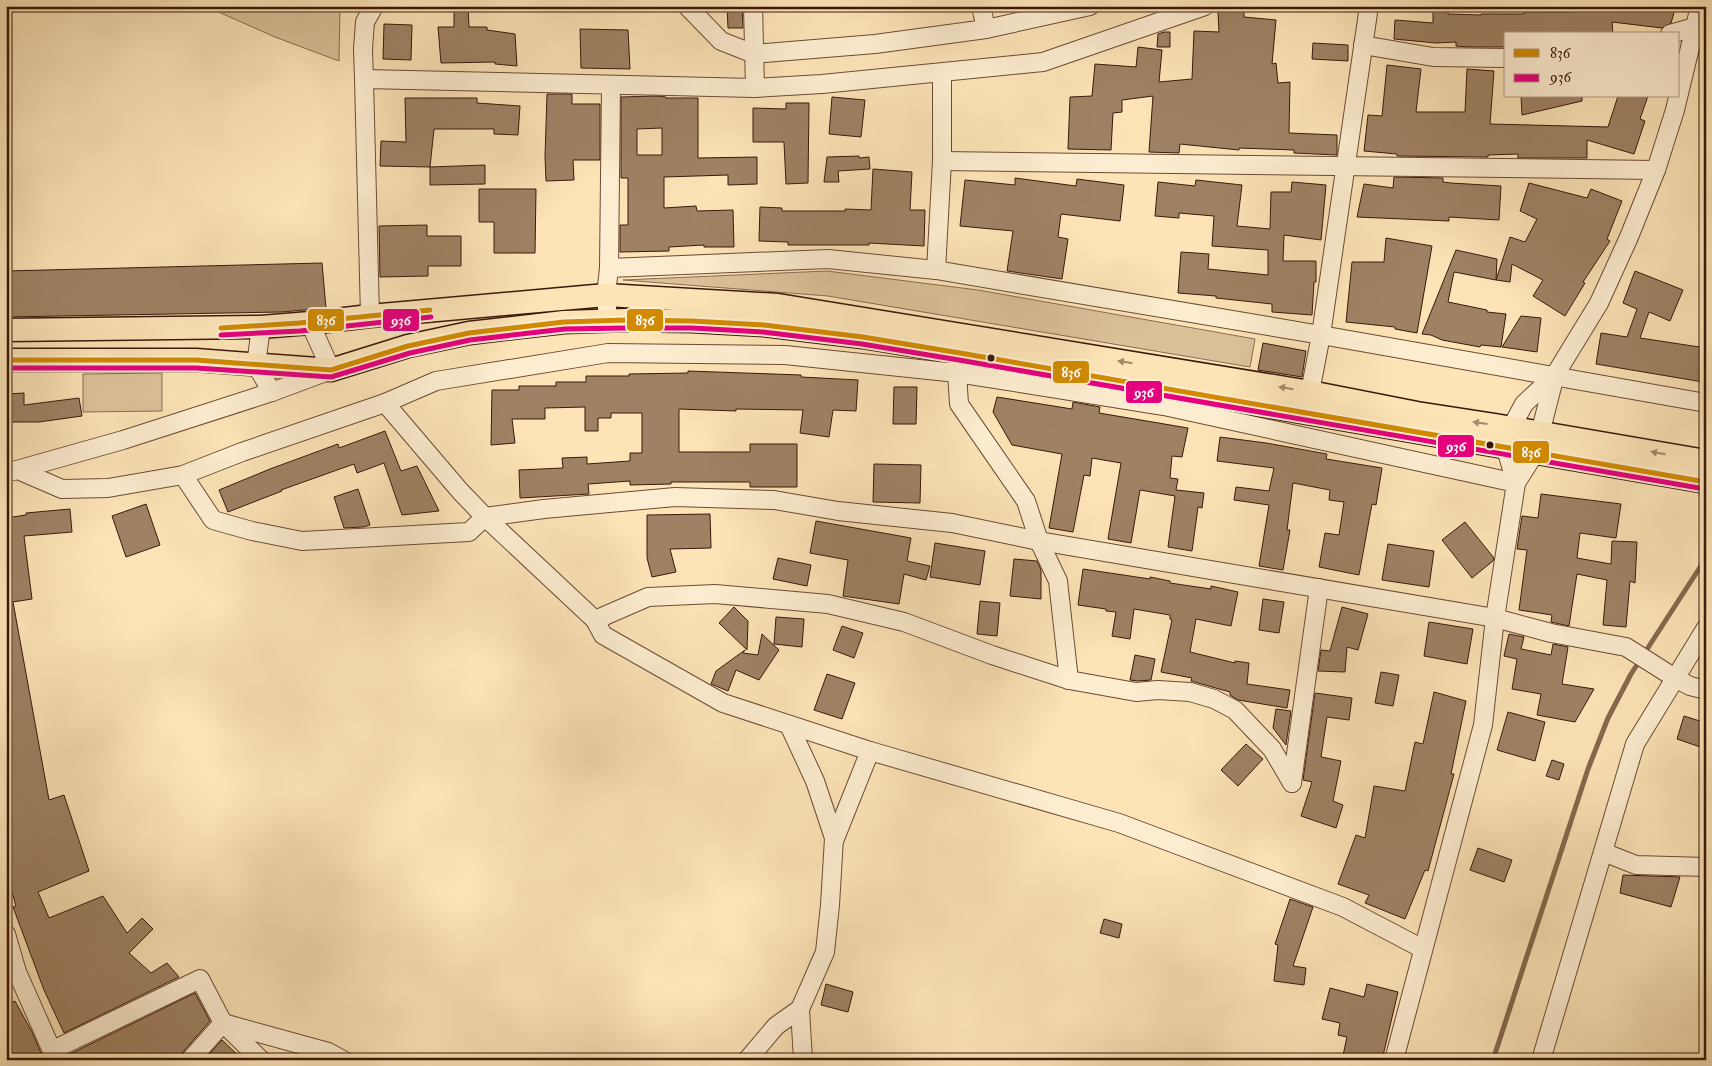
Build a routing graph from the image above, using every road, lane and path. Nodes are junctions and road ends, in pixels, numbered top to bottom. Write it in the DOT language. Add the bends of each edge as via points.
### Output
graph roads {
  1 [pos="374,6"];
  2 [pos="687,6"];
  3 [pos="753,6"];
  4 [pos="981,6"];
  5 [pos="1090,6"];
  6 [pos="1205,6"];
  7 [pos="1369,6"];
  8 [pos="1700,6"];
  9 [pos="1695,27"];
  10 [pos="986,30"];
  11 [pos="1677,32"];
  12 [pos="1363,45"];
  13 [pos="754,54"];
  14 [pos="1504,58"];
  15 [pos="942,73"];
  16 [pos="364,79"];
  17 [pos="611,85"];
  18 [pos="755,88"];
  19 [pos="1680,89"];
  20 [pos="1678,98"];
  21 [pos="942,162"];
  22 [pos="1346,166"];
  23 [pos="1656,170"];
  24 [pos="610,268"];
  25 [pos="936,270"];
  26 [pos="606,295"];
  27 [pos="370,316"];
  28 [pos="608,320"];
  29 [pos="310,323"];
  30 [pos="261,327"];
  31 [pos="6,330"];
  32 [pos="1321,335"];
  33 [pos="960,354"];
  34 [pos="6,360"];
  35 [pos="256,365"];
  36 [pos="331,370"];
  37 [pos="1556,375"];
  38 [pos="272,392"];
  39 [pos="1310,392"];
  40 [pos="385,403"];
  41 [pos="1706,403"];
  42 [pos="1509,438"];
  43 [pos="1538,443"];
  44 [pos="1706,461"];
  45 [pos="12,472"];
  46 [pos="183,475"];
  47 [pos="1516,482"];
  48 [pos="1706,482"];
  49 [pos="485,517"];
  50 [pos="1039,541"];
  51 [pos="1319,588"];
  52 [pos="1495,618"];
  53 [pos="595,620"];
  54 [pos="1706,628"];
  55 [pos="1674,678"];
  56 [pos="1069,680"];
  57 [pos="1706,690"];
  58 [pos="789,725"];
  59 [pos="870,751"];
  60 [pos="834,840"];
  61 [pos="1603,852"];
  62 [pos="1706,867"];
  63 [pos="6,934"];
  64 [pos="1423,949"];
  65 [pos="12,974"];
  66 [pos="800,1009"];
  67 [pos="223,1023"];
  68 [pos="54,1055"];
  69 [pos="190,1060"];
  70 [pos="261,1060"];
  71 [pos="343,1060"];
  72 [pos="748,1060"];
  73 [pos="804,1060"];
  74 [pos="1394,1060"];
  75 [pos="1541,1060"];
  1 -- 16 [label="street" via="365,22"];
  2 -- 13 [label="street" via="721,41"];
  3 -- 13 [label="street"];
  4 -- 10 [label="street"];
  5 -- 10 [label="street"];
  6 -- 15 [label="street" via="1043,62"];
  7 -- 12 [label="street"];
  8 -- 9 [label="street"];
  9 -- 11 [label="street"];
  9 -- 19 [label="street"];
  10 -- 13 [label="street" via="875,44"];
  12 -- 14 [label="street" via="1433,56"];
  12 -- 22 [label="street"];
  13 -- 18 [label="street"];
  15 -- 18 [label="street"];
  15 -- 21 [label="street"];
  16 -- 17 [label="street"];
  16 -- 27 [label="street"];
  17 -- 18 [label="street"];
  17 -- 24 [label="street"];
  20 -- 23 [label="street"];
  21 -- 22 [label="street"];
  21 -- 25 [label="street"];
  22 -- 23 [label="street"];
  22 -- 32 [label="street"];
  23 -- 37 [label="street" via="1599,303"];
  24 -- 25 [label="street" via="828,259"];
  24 -- 26 [label="street"];
  25 -- 32 [label="street"];
  26 -- 27 [label="main road"];
  26 -- 28 [label="street"];
  26 -- 33 [label="main road" via="778,306"];
  27 -- 29 [label="main road"];
  28 -- 33 [label="main road" via="764,325 863,337"];
  28 -- 36 [label="main road" via="470,332 408,346"];
  29 -- 30 [label="main road"];
  29 -- 36 [label="street"];
  30 -- 31 [label="main road"];
  30 -- 35 [label="street"];
  32 -- 37 [label="street"];
  32 -- 39 [label="street"];
  39 -- 33 [label="main road, one-way"];
  33 -- 40 [label="street" via="608,353 436,381"];
  33 -- 42 [label="main road"];
  33 -- 47 [label="street" via="1164,406"];
  33 -- 50 [label="street" via="959,404 1026,501"];
  34 -- 35 [label="main road" via="196,360"];
  35 -- 36 [label="main road"];
  35 -- 38 [label="street"];
  36 -- 38 [label="street"];
  37 -- 41 [label="street"];
  37 -- 42 [label="street" via="1524,404"];
  37 -- 43 [label="street"];
  38 -- 45 [label="street"];
  42 -- 39 [label="main road, one-way" via="1417,413"];
  40 -- 46 [label="street"];
  40 -- 49 [label="street"];
  42 -- 43 [label="main road"];
  42 -- 47 [label="street"];
  44 -- 43 [label="main road, one-way"];
  43 -- 47 [label="street"];
  43 -- 48 [label="main road"];
  45 -- 46 [label="street" via="62,489 108,488"];
  46 -- 49 [label="street" via="213,520 252,532 302,541 469,532"];
  47 -- 52 [label="street"];
  49 -- 50 [label="street" via="675,497 774,500 838,511 952,523"];
  49 -- 53 [label="street"];
  50 -- 51 [label="street"];
  50 -- 56 [label="street" via="1058,582"];
  51 -- 52 [label="street"];
  51 -- 56 [label="street" via="1292,783 1266,742 1235,710 1214,699 1190,692 1136,692"];
  52 -- 55 [label="street" via="1551,633 1626,647"];
  52 -- 64 [label="street" via="1483,725"];
  53 -- 56 [label="street" via="648,597 715,594 828,604 904,622"];
  53 -- 58 [label="street" via="603,635 723,702"];
  54 -- 55 [label="street"];
  55 -- 57 [label="street"];
  55 -- 61 [label="street" via="1635,744"];
  58 -- 59 [label="street"];
  58 -- 60 [label="street" via="815,781"];
  59 -- 60 [label="street"];
  59 -- 64 [label="street" via="1119,822 1343,907"];
  60 -- 66 [label="street" via="825,952"];
  61 -- 62 [label="street" via="1636,865"];
  61 -- 75 [label="street"];
  63 -- 65 [label="street"];
  64 -- 74 [label="street"];
  65 -- 68 [label="street"];
  66 -- 72 [label="street" via="776,1026"];
  66 -- 73 [label="street"];
  67 -- 68 [label="street" via="200,979"];
  67 -- 69 [label="street"];
  67 -- 70 [label="street"];
  67 -- 71 [label="street" via="328,1052"];
}
